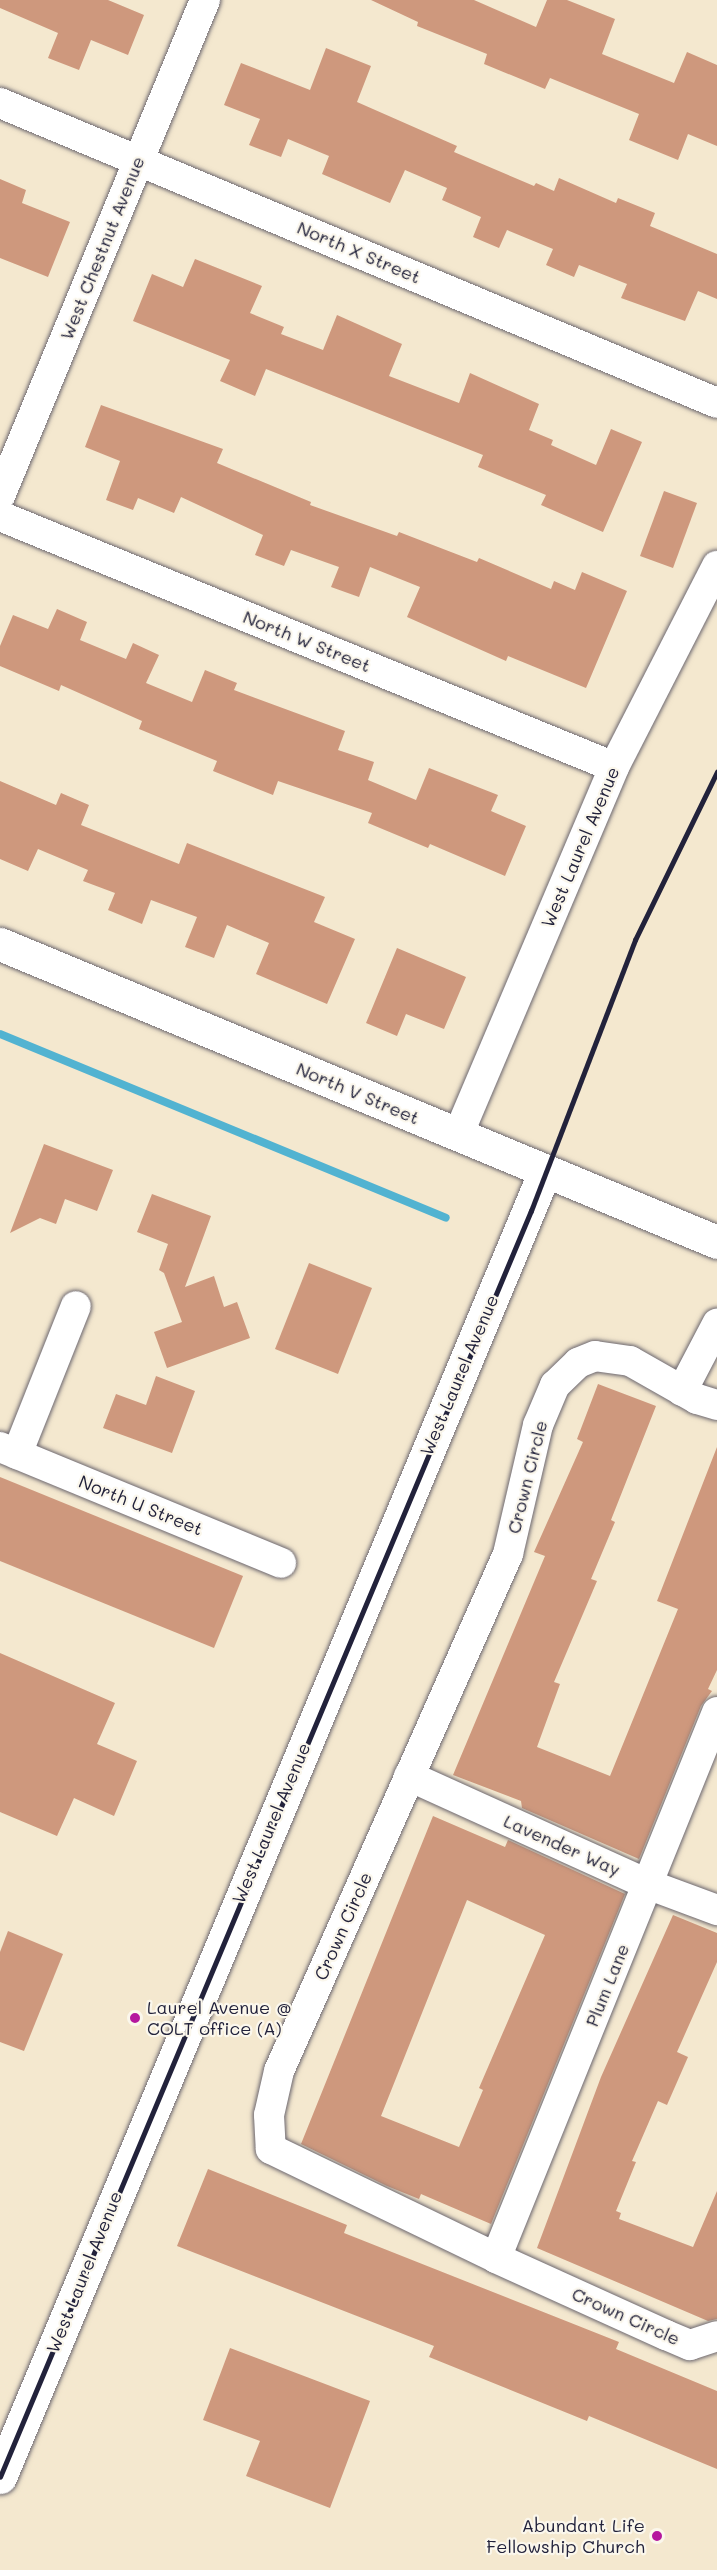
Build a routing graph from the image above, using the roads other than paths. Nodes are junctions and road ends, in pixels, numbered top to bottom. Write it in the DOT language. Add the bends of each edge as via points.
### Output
graph roads {
  1 [pos="205,0"];
  2 [pos="0,103"];
  3 [pos="139,159"];
  4 [pos="717,403"];
  5 [pos="0,496"];
  6 [pos="0,516"];
  7 [pos="717,566"];
  8 [pos="614,767"];
  9 [pos="0,944"];
  10 [pos="458,1135"];
  11 [pos="545,1171"];
  12 [pos="717,1242"];
  13 [pos="76,1306"];
  14 [pos="717,1324"];
  15 [pos="682,1390"];
  16 [pos="717,1405"];
  17 [pos="8,1450"];
  18 [pos="281,1563"];
  19 [pos="717,1712"];
  20 [pos="409,1776"];
  21 [pos="647,1884"];
  22 [pos="717,1910"];
  23 [pos="496,2258"];
  24 [pos="717,2336"];
  25 [pos="0,2477"];
  1 -- 3 [label="street, West Chestnut Avenue"];
  2 -- 3 [label="street, North X Street"];
  3 -- 4 [label="street, North X Street"];
  3 -- 5 [label="street, West Chestnut Avenue"];
  6 -- 8 [label="street, North W Street"];
  7 -- 8 [label="street, West Laurel Avenue"];
  8 -- 10 [label="street, West Laurel Avenue"];
  9 -- 10 [label="street, North V Street"];
  10 -- 11 [label="street, North V Street"];
  11 -- 12 [label="street, North V Street"];
  11 -- 25 [label="street, West Laurel Avenue"];
  13 -- 17 [label="street"];
  14 -- 15 [label="street"];
  15 -- 16 [label="street, Crown Circle"];
  15 -- 20 [label="street, Crown Circle" via="630,1361 595,1356 578,1363 555,1386 538,1425 508,1554"];
  17 -- 18 [label="street, North U Street"];
  19 -- 21 [label="street, Plum Lane"];
  20 -- 21 [label="street, Lavender Way"];
  20 -- 23 [label="street, Crown Circle" via="279,2071 269,2115 271,2149"];
  21 -- 22 [label="street, Lavender Way"];
  21 -- 23 [label="street, Plum Lane"];
  23 -- 24 [label="street, Crown Circle" via="690,2345"];
}
